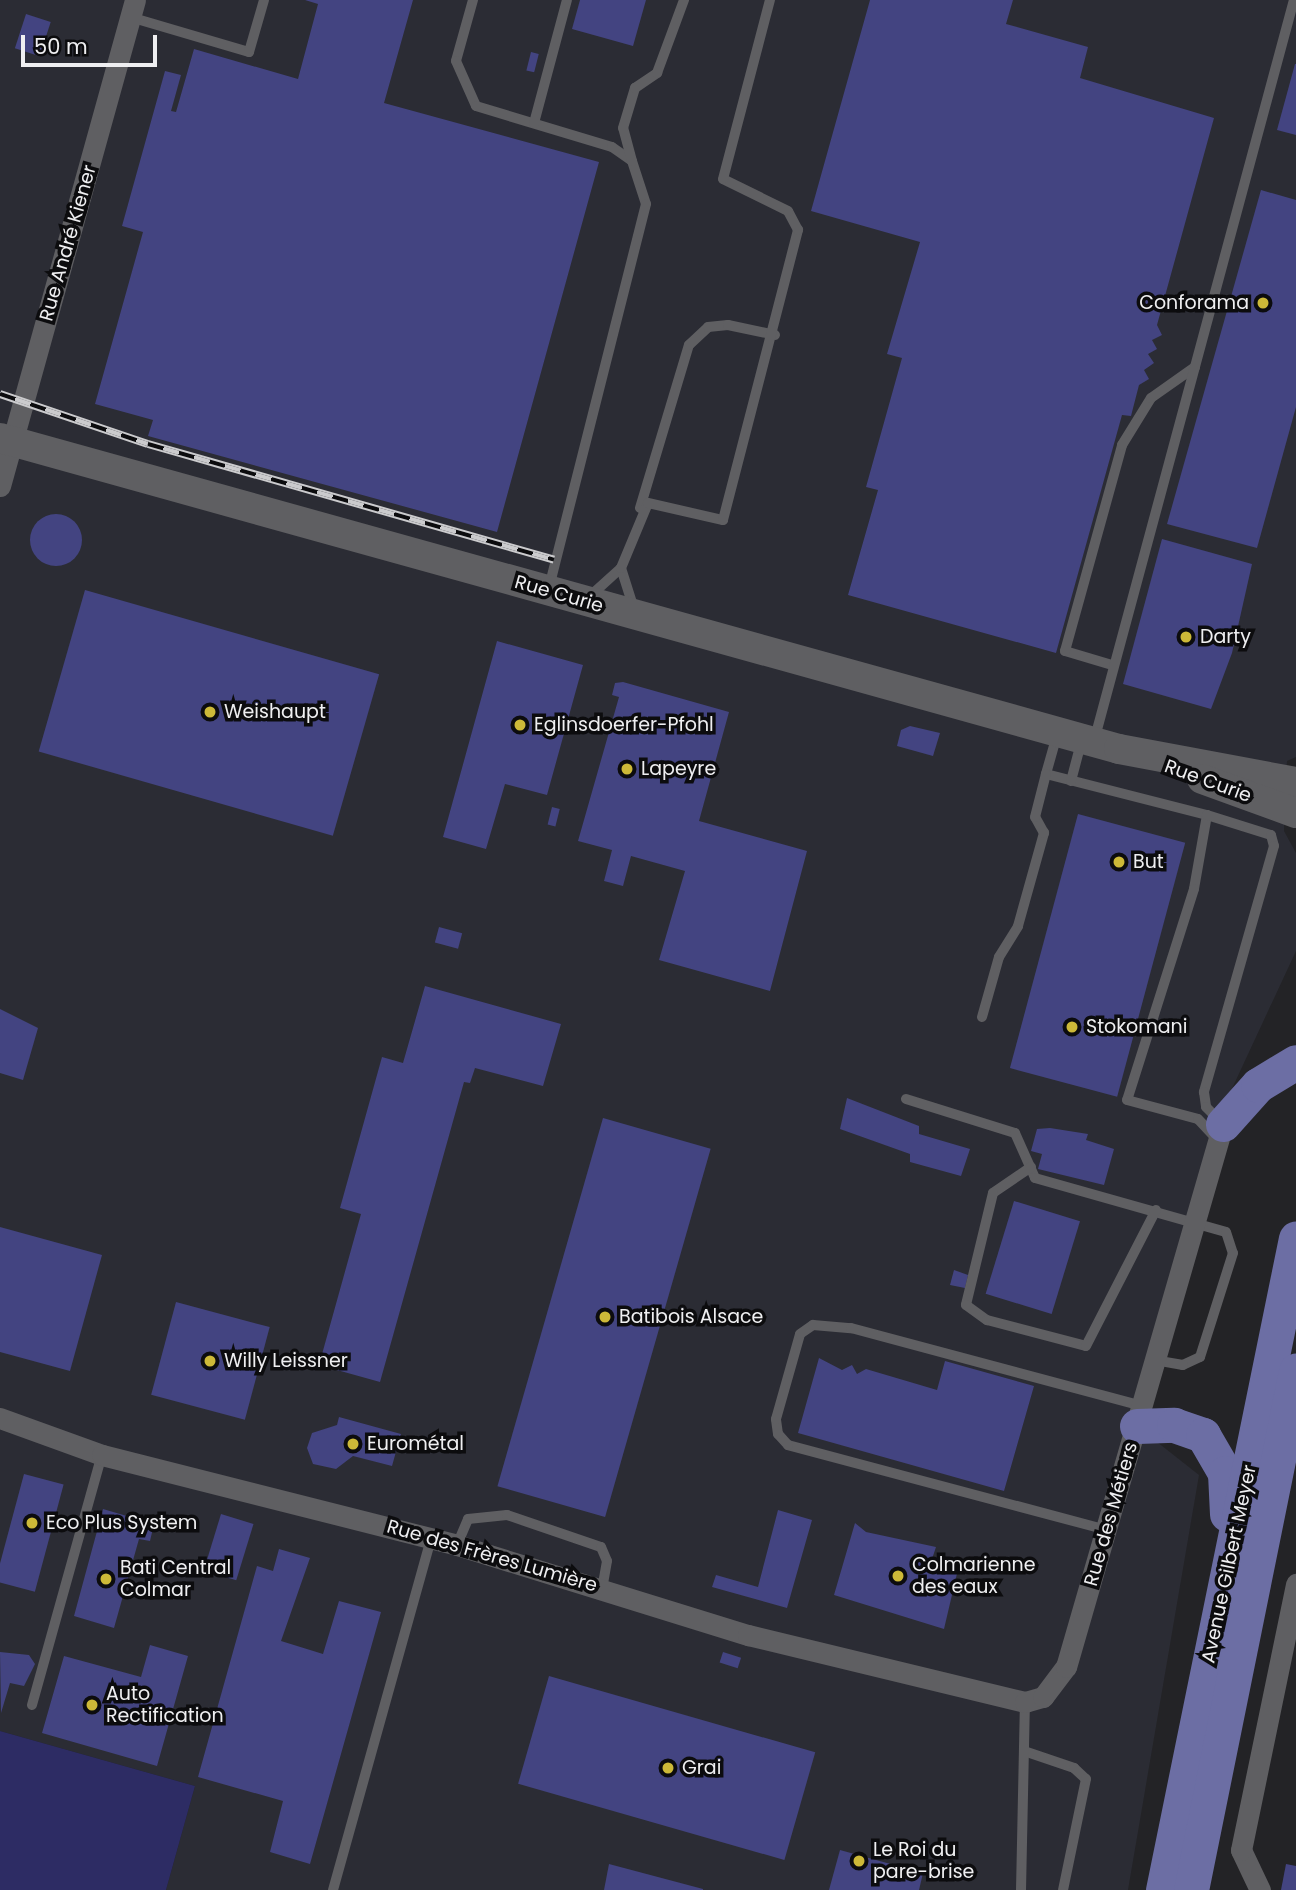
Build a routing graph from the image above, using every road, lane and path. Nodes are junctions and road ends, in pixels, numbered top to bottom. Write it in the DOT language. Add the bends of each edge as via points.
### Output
graph roads {
  1 [pos="264,0"];
  2 [pos="473,0"];
  3 [pos="567,0"];
  4 [pos="684,0"];
  5 [pos="770,0"];
  6 [pos="1294,0"];
  7 [pos="132,9"];
  8 [pos="534,123"];
  9 [pos="632,161"];
  10 [pos="775,335"];
  11 [pos="1195,367"];
  12 [pos="6,439"];
  13 [pos="0,486"];
  14 [pos="639,510"];
  15 [pos="621,568"];
  16 [pos="548,590"];
  17 [pos="586,601"];
  18 [pos="636,615"];
  19 [pos="1112,665"];
  20 [pos="1088,740"];
  21 [pos="1046,774"];
  22 [pos="1071,781"];
  23 [pos="1296,782"];
  24 [pos="1296,813"];
  25 [pos="1208,815"];
  26 [pos="982,1017"];
  27 [pos="1296,1062"];
  28 [pos="906,1099"];
  29 [pos="1220,1132"];
  30 [pos="1031,1167"];
  31 [pos="1156,1210"];
  32 [pos="1200,1222"];
  33 [pos="1296,1238"];
  34 [pos="1156,1360"];
  35 [pos="1296,1371"];
  36 [pos="1140,1416"];
  37 [pos="0,1418"];
  38 [pos="102,1455"];
  39 [pos="1296,1481"];
  40 [pos="1107,1530"];
  41 [pos="431,1538"];
  42 [pos="457,1545"];
  43 [pos="1230,1561"];
  44 [pos="1296,1584"];
  45 [pos="602,1588"];
  46 [pos="1249,1599"];
  47 [pos="1025,1702"];
  48 [pos="32,1705"];
  49 [pos="1024,1751"];
  50 [pos="333,1890"];
  51 [pos="1021,1890"];
  52 [pos="1063,1890"];
  53 [pos="1163,1890"];
  54 [pos="1191,1890"];
  55 [pos="1261,1890"];
  1 -- 7 [label="lane" via="249,52"];
  2 -- 8 [label="lane" via="456,61 476,106"];
  3 -- 8 [label="lane"];
  4 -- 9 [label="lane" via="657,72 635,88 623,128"];
  5 -- 10 [label="lane" via="723,179 788,211 798,230"];
  6 -- 11 [label="lane"];
  7 -- 12 [label="street, Rue André Kiener"];
  8 -- 9 [label="lane" via="612,147"];
  9 -- 16 [label="lane" via="646,204 644,220"];
  10 -- 14 [label="lane" via="728,325 708,327 689,345"];
  10 -- 14 [label="lane" via="723,520 658,502"];
  11 -- 19 [label="lane"];
  11 -- 19 [label="lane" via="1152,398 1122,445 1065,651"];
  12 -- 13 [label="street, Rue André Kiener"];
  12 -- 16 [label="main road, Rue Curie"];
  14 -- 15 [label="lane"];
  15 -- 17 [label="lane"];
  15 -- 18 [label="lane"];
  16 -- 17 [label="main road, Rue Curie"];
  17 -- 18 [label="main road, Rue Curie"];
  18 -- 20 [label="main road, Rue Curie"];
  19 -- 20 [label="lane"];
  20 -- 21 [label="lane"];
  20 -- 22 [label="lane"];
  20 -- 23 [label="main road, Rue Curie"];
  20 -- 24 [label="main road, Rue Curie"];
  21 -- 22 [label="lane"];
  21 -- 26 [label="lane" via="1035,817 1044,833 1018,926 999,957"];
  22 -- 25 [label="lane"];
  25 -- 29 [label="lane" via="1271,835 1274,846 1204,1091 1206,1107"];
  25 -- 29 [label="lane" via="1194,889 1144,1059 1127,1100 1198,1119"];
  27 -- 29 [label="main road" via="1258,1085"];
  28 -- 30 [label="lane" via="1015,1133"];
  29 -- 32 [label="street, Rue des Métiers"];
  30 -- 31 [label="lane" via="1035,1178"];
  30 -- 31 [label="lane" via="993,1193 966,1305 987,1320 1086,1346"];
  31 -- 32 [label="lane"];
  32 -- 34 [label="street, Rue des Métiers"];
  32 -- 34 [label="lane" via="1227,1232 1233,1242 1200,1357 1183,1365"];
  33 -- 43 [label="main road, Avenue Gilbert Meyer"];
  34 -- 36 [label="street, Rue des Métiers"];
  35 -- 46 [label="main road, Avenue Gilbert Meyer"];
  36 -- 40 [label="street, Rue des Métiers"];
  36 -- 40 [label="lane" via="851,1328 813,1325 800,1334 776,1419 778,1434 788,1445"];
  36 -- 43 [label="main road" via="1203,1435 1217,1452 1225,1473"];
  37 -- 38 [label="street, Rue des Frères Lumière"];
  38 -- 41 [label="street, Rue des Frères Lumière"];
  38 -- 48 [label="lane"];
  39 -- 46 [label="main road"];
  40 -- 47 [label="street, Rue des Métiers" via="1066,1667 1043,1698"];
  41 -- 42 [label="street, Rue des Frères Lumière"];
  41 -- 50 [label="lane"];
  42 -- 45 [label="street, Rue des Frères Lumière"];
  42 -- 45 [label="lane" via="468,1519 507,1515 601,1547 607,1561"];
  43 -- 53 [label="main road, Avenue Gilbert Meyer"];
  44 -- 55 [label="street" via="1241,1850"];
  45 -- 47 [label="street, Rue des Frères Lumière" via="748,1635"];
  46 -- 54 [label="main road, Avenue Gilbert Meyer"];
  47 -- 49 [label="lane"];
  49 -- 51 [label="lane"];
  49 -- 52 [label="lane" via="1074,1768 1086,1779"];
}
